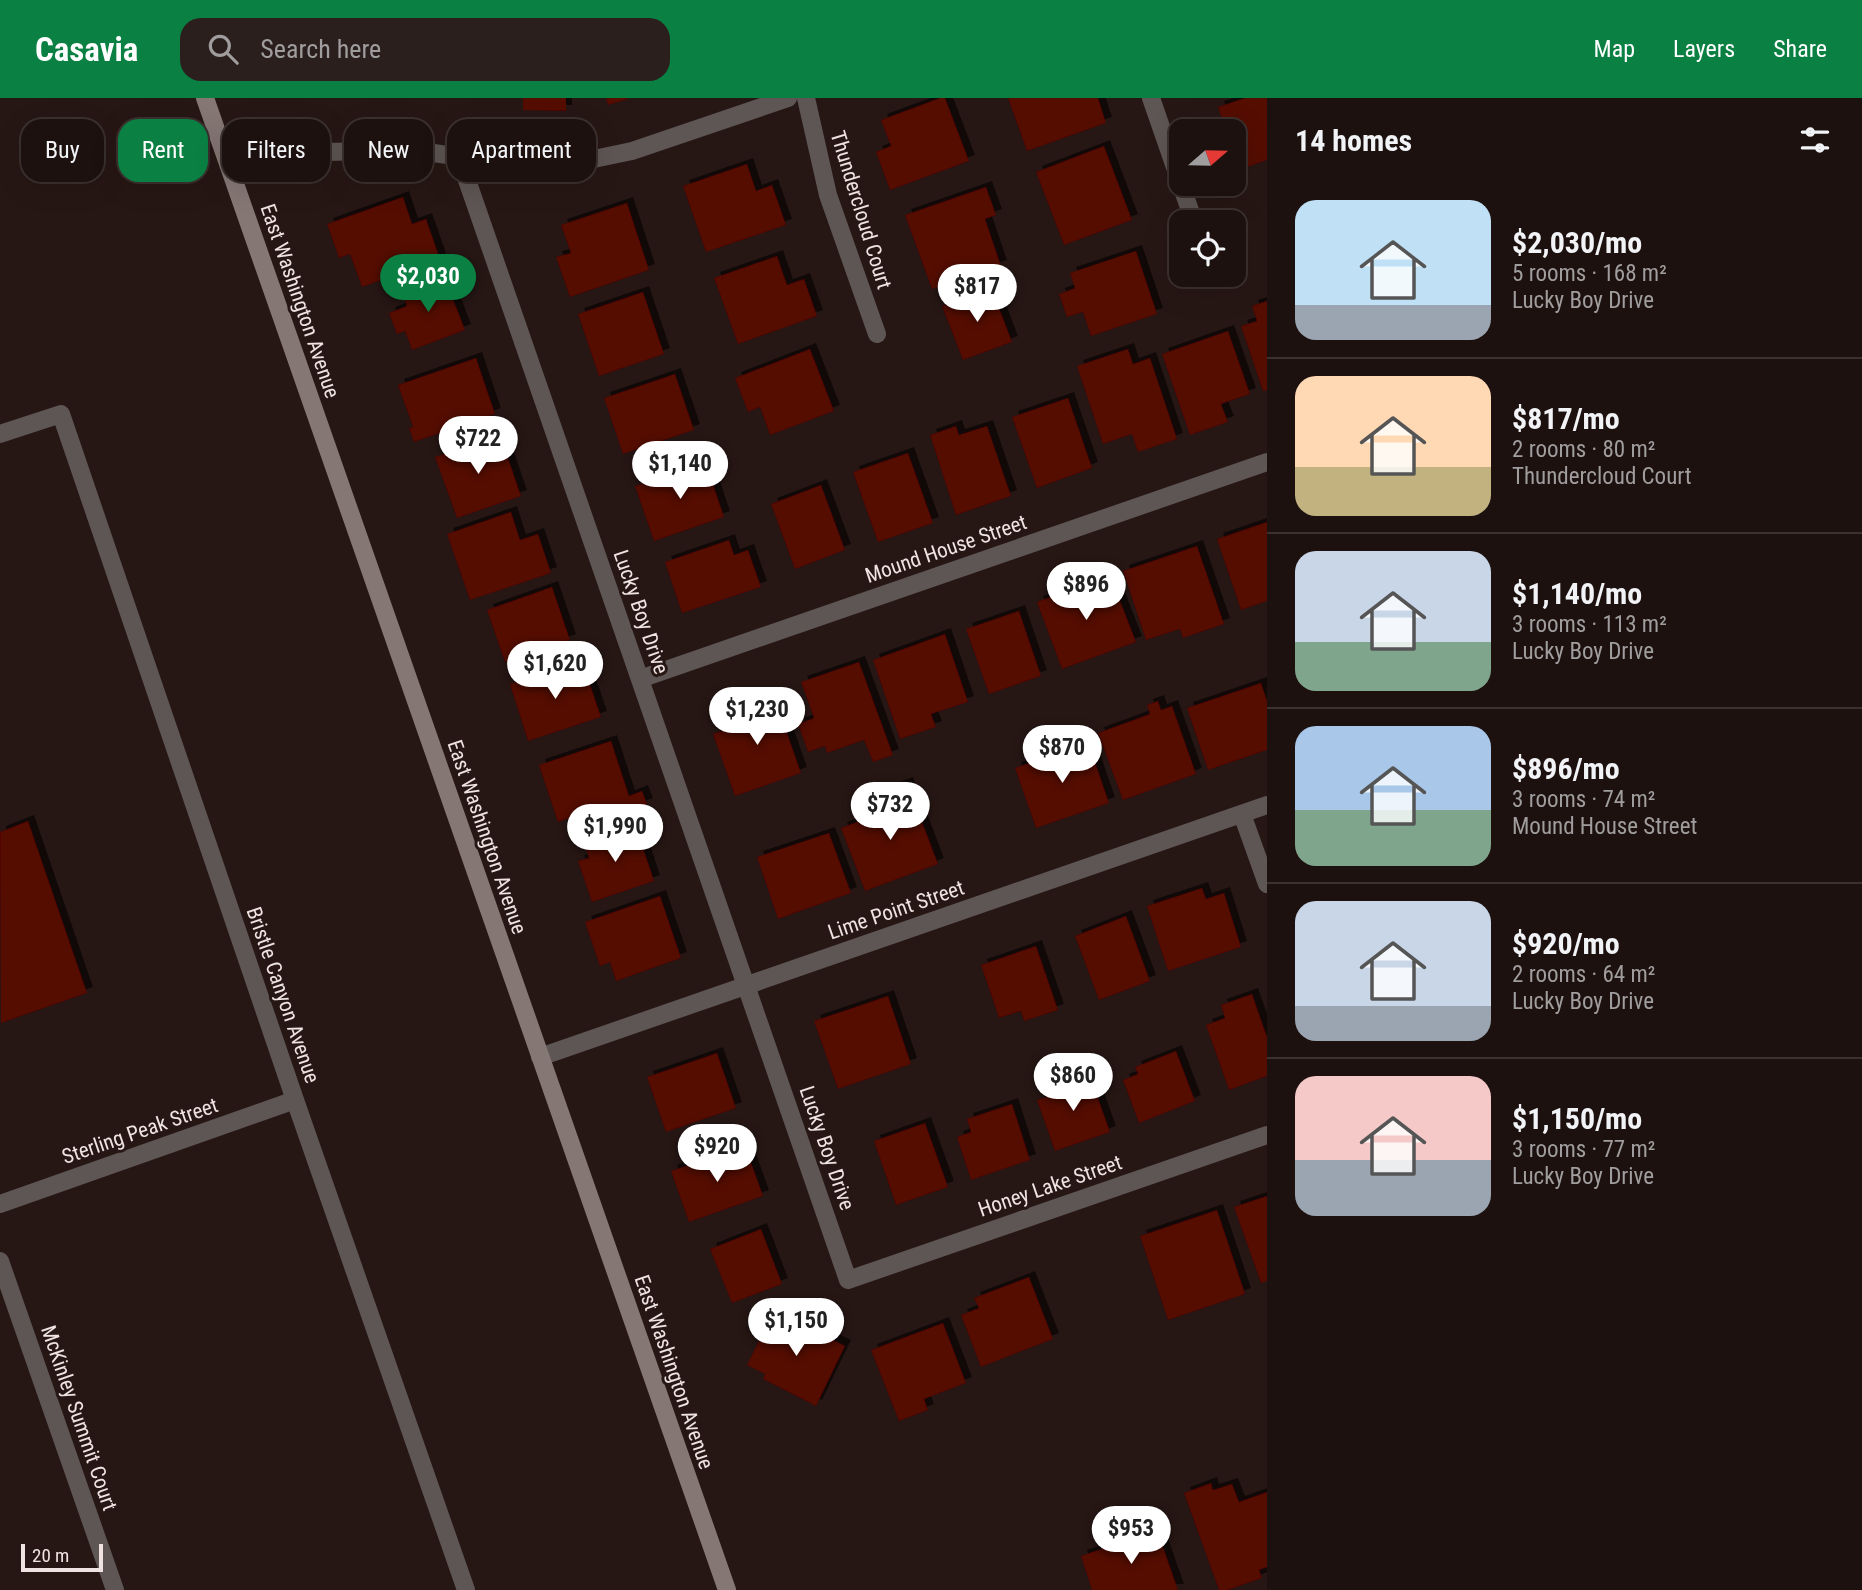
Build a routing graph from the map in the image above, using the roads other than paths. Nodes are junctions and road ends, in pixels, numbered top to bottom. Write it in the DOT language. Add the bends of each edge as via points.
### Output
graph roads {
  1 [pos="205,98"];
  2 [pos="788,98"];
  3 [pos="806,98"];
  4 [pos="1151,98"];
  5 [pos="222,146"];
  6 [pos="330,152"];
  7 [pos="447,155"];
  8 [pos="596,158"];
  9 [pos="235,182"];
  10 [pos="468,182"];
  11 [pos="1190,210"];
  12 [pos="877,334"];
  13 [pos="0,434"];
  14 [pos="1267,462"];
  15 [pos="640,679"];
  16 [pos="1267,805"];
  17 [pos="1242,814"];
  18 [pos="1267,884"];
  19 [pos="746,985"];
  20 [pos="540,1057"];
  21 [pos="295,1100"];
  22 [pos="1267,1135"];
  23 [pos="0,1204"];
  24 [pos="0,1261"];
  25 [pos="848,1280"];
  26 [pos="115,1590"];
  27 [pos="466,1590"];
  28 [pos="727,1590"];
  1 -- 5 [label="main road, East Washington Avenue"];
  2 -- 8 [label="street" via="632,151"];
  3 -- 12 [label="street, Thundercloud Court" via="828,195"];
  4 -- 11 [label="street"];
  6 -- 7 [label="street" via="413,150"];
  9 -- 20 [label="main road, East Washington Avenue"];
  10 -- 15 [label="street, Lucky Boy Drive"];
  13 -- 21 [label="street, Bristle Canyon Avenue" via="61,414"];
  14 -- 15 [label="street, Mound House Street"];
  15 -- 19 [label="street, Lucky Boy Drive"];
  16 -- 17 [label="street, Lime Point Street"];
  17 -- 18 [label="street"];
  17 -- 19 [label="street, Lime Point Street"];
  19 -- 20 [label="street, Lime Point Street"];
  19 -- 25 [label="street, Lucky Boy Drive"];
  20 -- 28 [label="main road, East Washington Avenue"];
  21 -- 23 [label="street, Sterling Peak Street"];
  21 -- 27 [label="street, Bristle Canyon Avenue"];
  22 -- 25 [label="street, Honey Lake Street"];
  24 -- 26 [label="street, McKinley Summit Court"];
}
